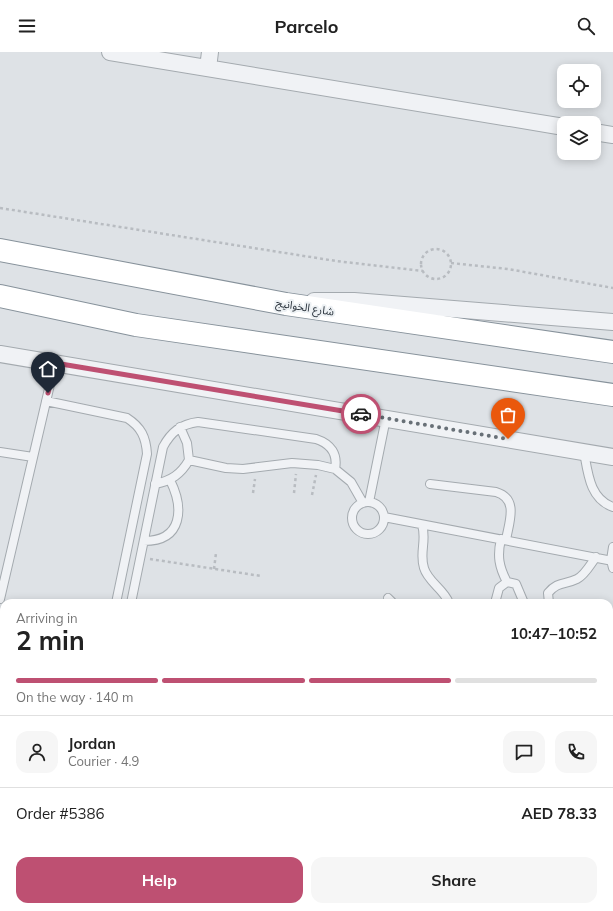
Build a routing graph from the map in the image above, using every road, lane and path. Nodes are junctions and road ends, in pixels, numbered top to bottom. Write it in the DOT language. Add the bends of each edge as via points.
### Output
graph roads {
  1 [pos="110,52"];
  2 [pos="210,52"];
  3 [pos="208,68"];
  4 [pos="557,126"];
  5 [pos="601,133"];
  6 [pos="613,135"];
  7 [pos="0,208"];
  8 [pos="0,250"];
  9 [pos="451,263"];
  10 [pos="423,271"];
  11 [pos="613,288"];
  12 [pos="0,296"];
  13 [pos="286,304"];
  14 [pos="613,322"];
  15 [pos="613,352"];
  16 [pos="0,354"];
  17 [pos="55,363"];
  18 [pos="613,395"];
  19 [pos="46,402"];
  20 [pos="386,418"];
  21 [pos="180,427"];
  22 [pos="0,452"];
  23 [pos="584,452"];
  24 [pos="33,457"];
  25 [pos="613,457"];
  26 [pos="188,460"];
  27 [pos="298,463"];
  28 [pos="318,465"];
  29 [pos="335,469"];
  30 [pos="170,480"];
  31 [pos="155,484"];
  32 [pos="430,484"];
  33 [pos="294,492"];
  34 [pos="312,495"];
  35 [pos="366,502"];
  36 [pos="613,507"];
  37 [pos="384,517"];
  38 [pos="422,524"];
  39 [pos="144,540"];
  40 [pos="503,540"];
  41 [pos="613,547"];
  42 [pos="216,553"];
  43 [pos="596,557"];
  44 [pos="140,558"];
  45 [pos="612,563"];
  46 [pos="4,567"];
  47 [pos="214,569"];
  48 [pos="261,576"];
  49 [pos="507,582"];
  50 [pos="0,599"];
  51 [pos="117,599"];
  52 [pos="131,599"];
  53 [pos="448,599"];
  54 [pos="496,599"];
  55 [pos="522,599"];
  56 [pos="549,599"];
  1 -- 3 [label="street"];
  2 -- 3 [label="street"];
  3 -- 4 [label="street"];
  5 -- 6 [label="street"];
  7 -- 10 [label="path" via="336,261"];
  8 -- 13 [label="highway, شارع الخوانيج"];
  9 -- 10 [label="path" via="448,272 440,278 430,277"];
  9 -- 10 [label="path" via="444,250 429,250 422,258"];
  9 -- 11 [label="path" via="500,268"];
  12 -- 18 [label="highway" via="136,325"];
  13 -- 14 [label="street" via="329,300"];
  13 -- 15 [label="highway, شارع الخوانيج"];
  16 -- 17 [label="street"];
  17 -- 19 [label="lane"];
  17 -- 20 [label="street"];
  19 -- 24 [label="lane"];
  19 -- 51 [label="lane" via="126,418 136,424 146,443 146,454"];
  20 -- 23 [label="street"];
  20 -- 35 [label="lane"];
  21 -- 26 [label="lane" via="187,443"];
  21 -- 29 [label="lane" via="198,422 324,441 330,446 336,461"];
  21 -- 31 [label="lane" via="167,439 163,447"];
  22 -- 24 [label="lane"];
  23 -- 25 [label="street"];
  23 -- 36 [label="lane" via="592,488 598,498"];
  24 -- 46 [label="lane"];
  26 -- 27 [label="lane" via="208,466 237,468"];
  26 -- 30 [label="lane" via="184,468"];
  27 -- 28 [label="lane"];
  27 -- 33 [label="path"];
  28 -- 29 [label="lane"];
  28 -- 34 [label="path"];
  29 -- 35 [label="lane" via="351,482"];
  30 -- 31 [label="lane"];
  30 -- 39 [label="lane" via="180,510 177,521 171,531 162,538"];
  31 -- 39 [label="lane"];
  32 -- 40 [label="lane" via="504,494 510,501 511,509"];
  35 -- 37 [label="lane" via="380,506"];
  35 -- 37 [label="lane" via="358,506 352,516 359,531 371,534 376,532 381,528"];
  37 -- 38 [label="lane"];
  38 -- 40 [label="lane"];
  38 -- 53 [label="lane" via="425,538 422,553 424,570"];
  39 -- 44 [label="lane"];
  40 -- 43 [label="lane"];
  40 -- 49 [label="lane" via="498,550 499,561"];
  41 -- 45 [label="lane"];
  42 -- 47 [label="path"];
  43 -- 45 [label="lane"];
  43 -- 56 [label="lane" via="581,576 552,588 548,593"];
  44 -- 47 [label="path"];
  44 -- 52 [label="lane"];
  46 -- 50 [label="lane"];
  47 -- 48 [label="path"];
  49 -- 54 [label="lane" via="499,588"];
  49 -- 55 [label="lane" via="516,584"];
}
